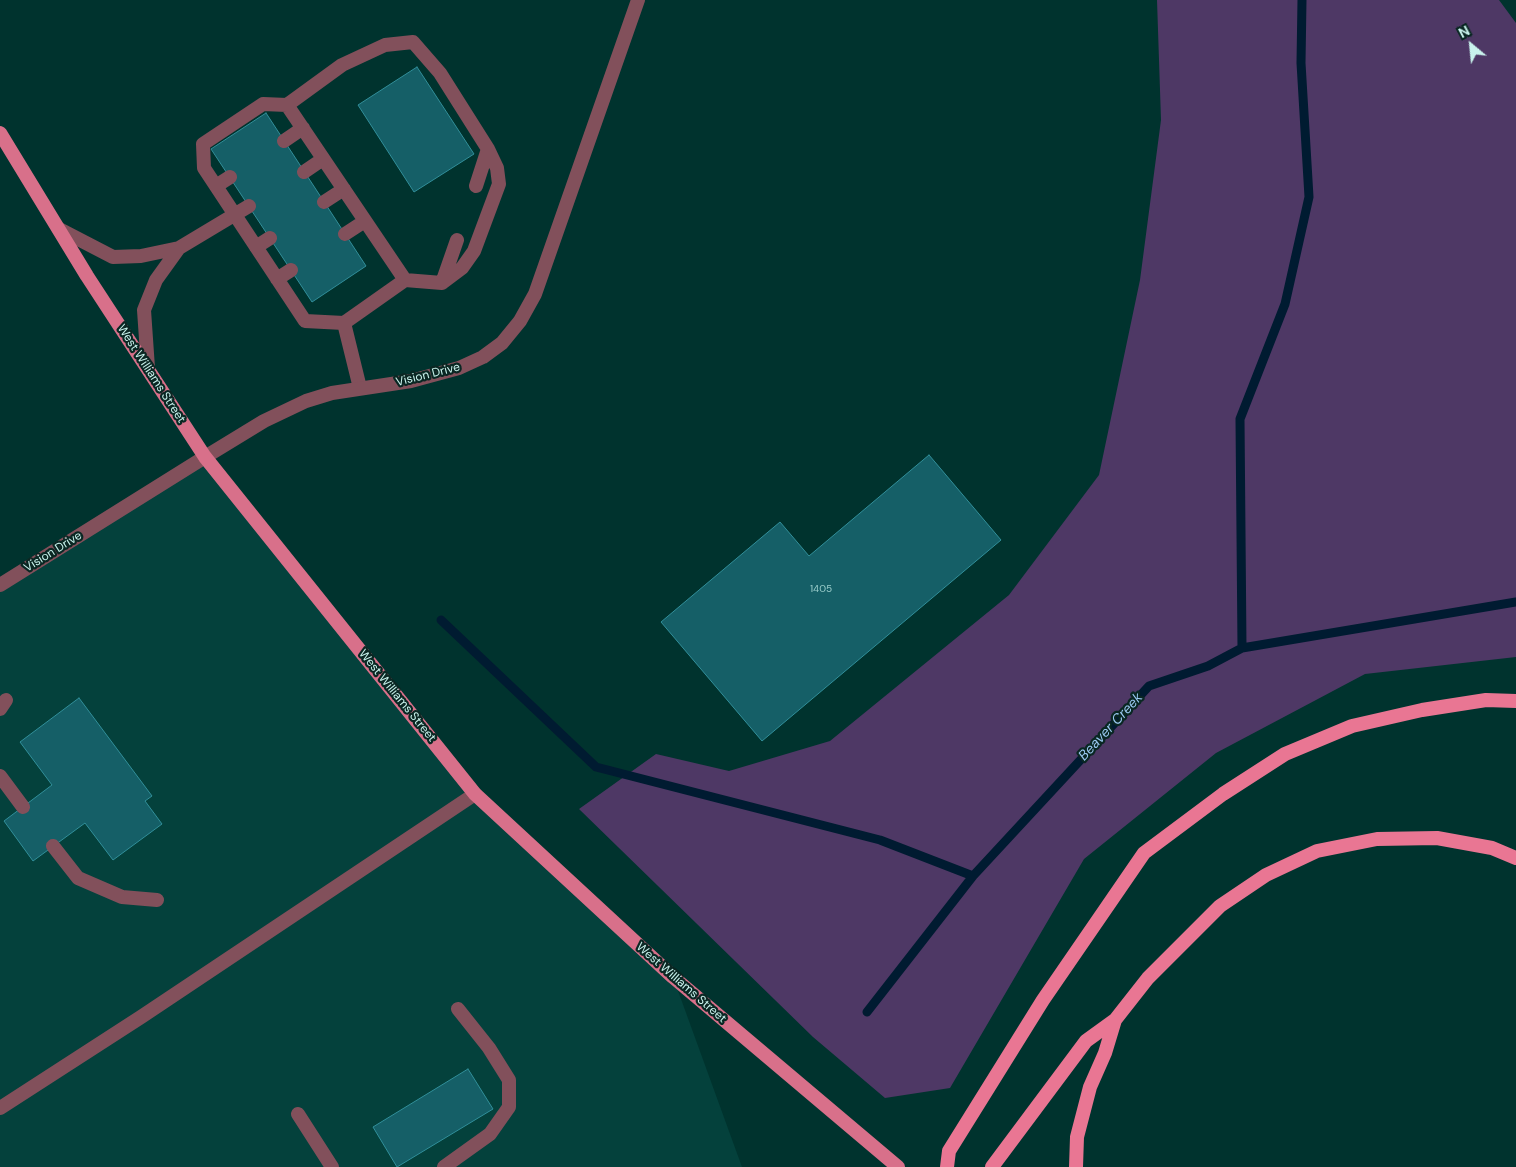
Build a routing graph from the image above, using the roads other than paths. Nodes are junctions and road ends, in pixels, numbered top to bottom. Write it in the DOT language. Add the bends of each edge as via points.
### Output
graph roads {
  1 [pos="638,0"];
  2 [pos="287,105"];
  3 [pos="303,128"];
  4 [pos="0,133"];
  5 [pos="284,141"];
  6 [pos="488,149"];
  7 [pos="323,159"];
  8 [pos="304,172"];
  9 [pos="230,177"];
  10 [pos="216,186"];
  11 [pos="476,186"];
  12 [pos="344,189"];
  13 [pos="324,202"];
  14 [pos="249,206"];
  15 [pos="235,214"];
  16 [pos="365,221"];
  17 [pos="59,229"];
  18 [pos="346,234"];
  19 [pos="270,238"];
  20 [pos="457,240"];
  21 [pos="256,247"];
  22 [pos="179,248"];
  23 [pos="291,270"];
  24 [pos="278,279"];
  25 [pos="405,280"];
  26 [pos="442,284"];
  27 [pos="344,323"];
  28 [pos="148,368"];
  29 [pos="360,388"];
  30 [pos="205,457"];
  31 [pos="0,585"];
  32 [pos="1516,701"];
  33 [pos="0,776"];
  34 [pos="475,794"];
  35 [pos="23,807"];
  36 [pos="53,846"];
  37 [pos="1516,858"];
  38 [pos="157,900"];
  39 [pos="458,1009"];
  40 [pos="1115,1020"];
  41 [pos="0,1108"];
  42 [pos="298,1114"];
  43 [pos="332,1167"];
  44 [pos="444,1167"];
  45 [pos="898,1167"];
  46 [pos="947,1167"];
  47 [pos="992,1167"];
  48 [pos="1076,1167"];
  1 -- 29 [label="street, Vision Drive" via="535,294 520,321 502,343 483,357 459,368 411,382"];
  2 -- 3 [label="street"];
  2 -- 6 [label="street" via="342,66 384,45 413,42 440,73"];
  2 -- 10 [label="street" via="263,104 203,144 204,168"];
  3 -- 5 [label="street"];
  3 -- 7 [label="street"];
  4 -- 17 [label="main road, West Williams Street"];
  6 -- 11 [label="street"];
  6 -- 26 [label="street" via="498,168 500,184 474,251 462,268"];
  7 -- 8 [label="street"];
  7 -- 12 [label="street"];
  9 -- 10 [label="street"];
  10 -- 15 [label="street"];
  12 -- 13 [label="street"];
  12 -- 16 [label="street"];
  14 -- 15 [label="street"];
  15 -- 21 [label="street"];
  15 -- 22 [label="street"];
  16 -- 18 [label="street"];
  16 -- 25 [label="street"];
  17 -- 22 [label="street" via="113,257 141,256"];
  17 -- 28 [label="main road, West Williams Street"];
  19 -- 21 [label="street"];
  20 -- 26 [label="street"];
  21 -- 24 [label="street"];
  22 -- 28 [label="street" via="156,280 144,310"];
  23 -- 24 [label="street"];
  24 -- 27 [label="street" via="305,321"];
  25 -- 26 [label="street"];
  25 -- 27 [label="street"];
  27 -- 29 [label="street"];
  28 -- 30 [label="main road, West Williams Street"];
  29 -- 30 [label="street, Vision Drive" via="306,401 264,421"];
  30 -- 31 [label="street, Vision Drive"];
  30 -- 34 [label="main road, West Williams Street"];
  32 -- 46 [label="highway" via="1486,700 1352,726 1285,754 1223,794 1144,853 1038,1009 949,1152"];
  33 -- 35 [label="street"];
  34 -- 41 [label="street"];
  34 -- 45 [label="main road, West Williams Street" via="673,977"];
  36 -- 38 [label="street" via="78,878 122,897"];
  37 -- 40 [label="highway" via="1492,848 1437,838 1377,839 1317,851 1266,875 1220,906 1154,972"];
  39 -- 44 [label="street" via="509,1080 509,1107 490,1134"];
  40 -- 47 [label="highway" via="1086,1042"];
  40 -- 48 [label="highway" via="1090,1086 1077,1137"];
  42 -- 43 [label="street"];
}
